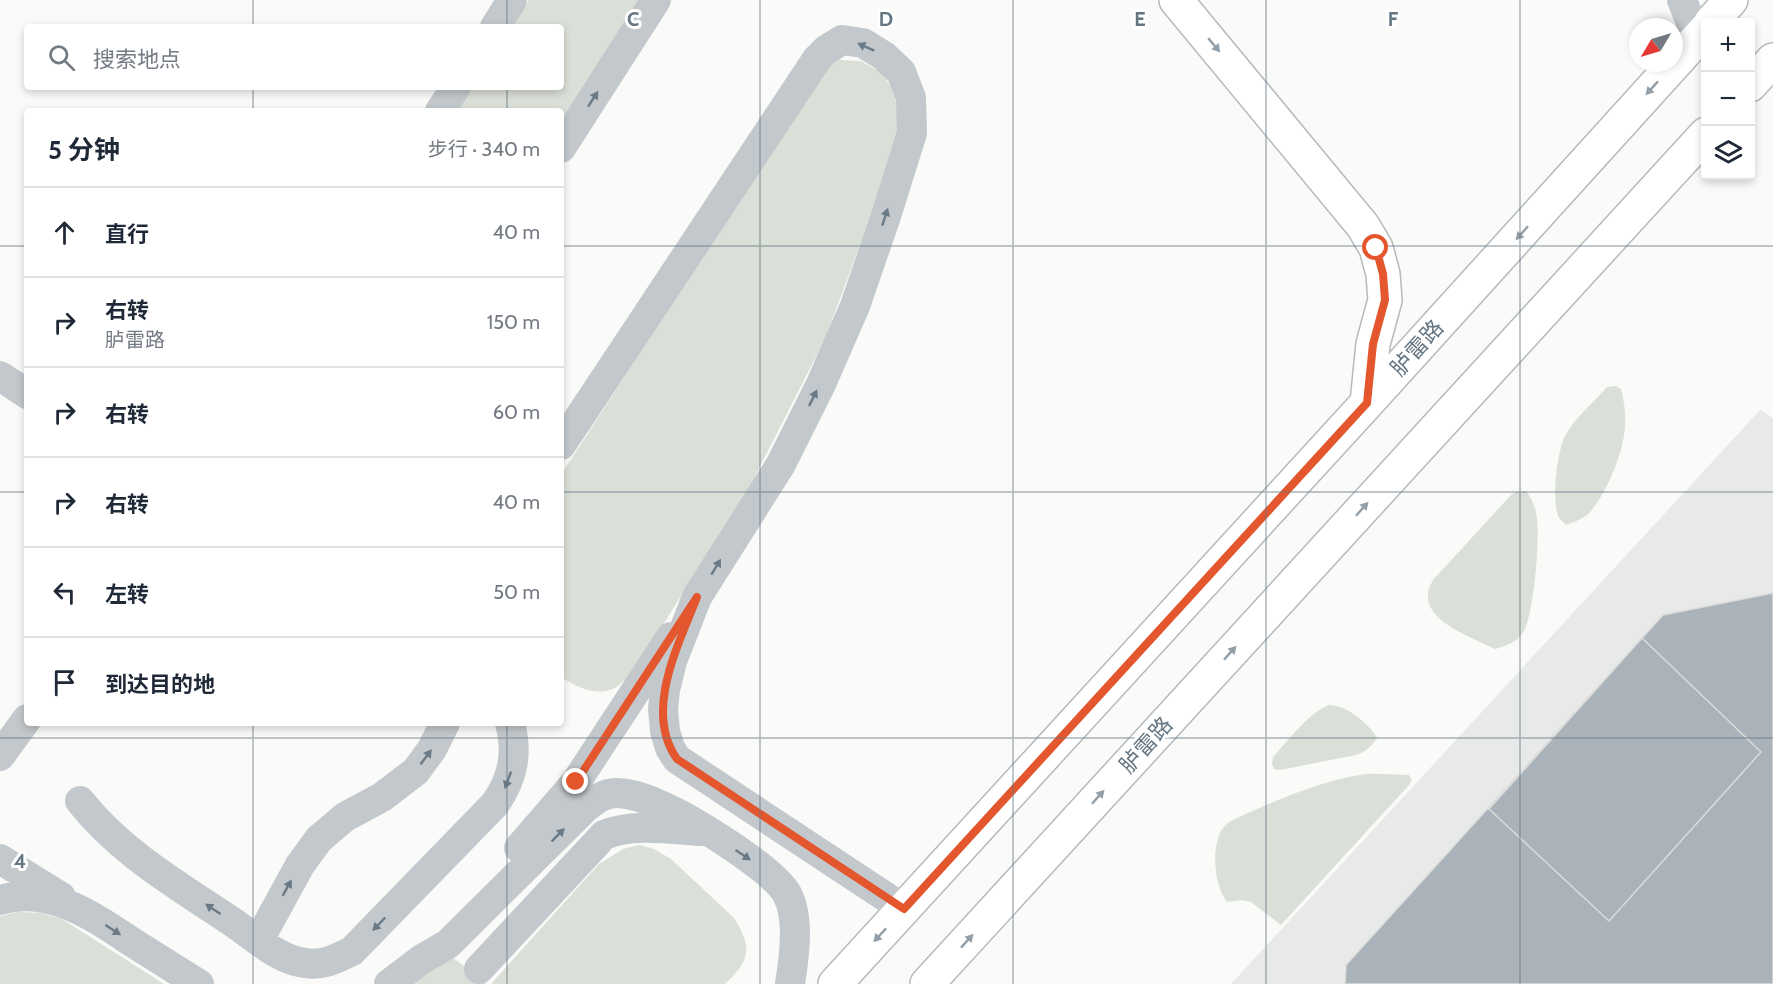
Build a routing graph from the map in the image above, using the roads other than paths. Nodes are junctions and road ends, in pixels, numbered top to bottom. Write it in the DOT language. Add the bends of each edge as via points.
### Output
graph roads {
  1 [pos="512,0"];
  2 [pos="656,0"];
  3 [pos="1176,0"];
  4 [pos="1682,0"];
  5 [pos="1731,0"];
  6 [pos="1715,18"];
  7 [pos="497,24"];
  8 [pos="1701,25"];
  9 [pos="1701,34"];
  10 [pos="1773,60"];
  11 [pos="1755,80"];
  12 [pos="454,90"];
  13 [pos="442,108"];
  14 [pos="1701,139"];
  15 [pos="564,143"];
  16 [pos="0,376"];
  17 [pos="24,392"];
  18 [pos="1367,403"];
  19 [pos="564,440"];
  20 [pos="697,597"];
  21 [pos="24,723"];
  22 [pos="444,726"];
  23 [pos="510,726"];
  24 [pos="0,756"];
  25 [pos="80,801"];
  26 [pos="709,832"];
  27 [pos="0,859"];
  28 [pos="0,900"];
  29 [pos="904,909"];
  30 [pos="85,911"];
  31 [pos="259,940"];
  32 [pos="422,959"];
  33 [pos="479,969"];
  34 [pos="199,984"];
  35 [pos="389,984"];
  36 [pos="790,984"];
  37 [pos="836,984"];
  38 [pos="927,984"];
  1 -- 7 [label="lane"];
  15 -- 2 [label="lane, one-way"];
  3 -- 18 [label="main road, one-way" via="1347,205 1376,248 1385,300 1373,344"];
  4 -- 8 [label="lane"];
  5 -- 6 [label="main road, 胪雷路"];
  9 -- 18 [label="main road, 胪雷路, one-way"];
  10 -- 11 [label="main road"];
  12 -- 13 [label="lane"];
  38 -- 14 [label="main road, 胪雷路, one-way"];
  16 -- 17 [label="lane"];
  18 -- 29 [label="main road, 胪雷路"];
  20 -- 19 [label="lane, one-way" via="781,464 855,306 912,133 911,98 901,72 884,56 863,43 842,40 817,59"];
  20 -- 29 [label="lane" via="665,690 665,731 677,759"];
  20 -- 32 [label="lane" via="576,782"];
  21 -- 24 [label="lane"];
  31 -- 22 [label="lane, one-way" via="300,865 319,839 345,817 382,797 416,771"];
  23 -- 31 [label="lane, one-way" via="514,747 511,776 500,798 352,951 333,961 303,963"];
  31 -- 25 [label="lane, one-way" via="136,856"];
  32 -- 26 [label="lane, one-way" via="448,944 599,797 615,793 636,796"];
  26 -- 33 [label="lane" via="643,827 604,835"];
  26 -- 36 [label="lane, one-way" via="770,874 787,894 794,919"];
  27 -- 30 [label="lane"];
  28 -- 30 [label="lane" via="48,898"];
  29 -- 37 [label="main road, 胪雷路, one-way"];
  30 -- 34 [label="lane, one-way"];
  32 -- 35 [label="lane"];
}
